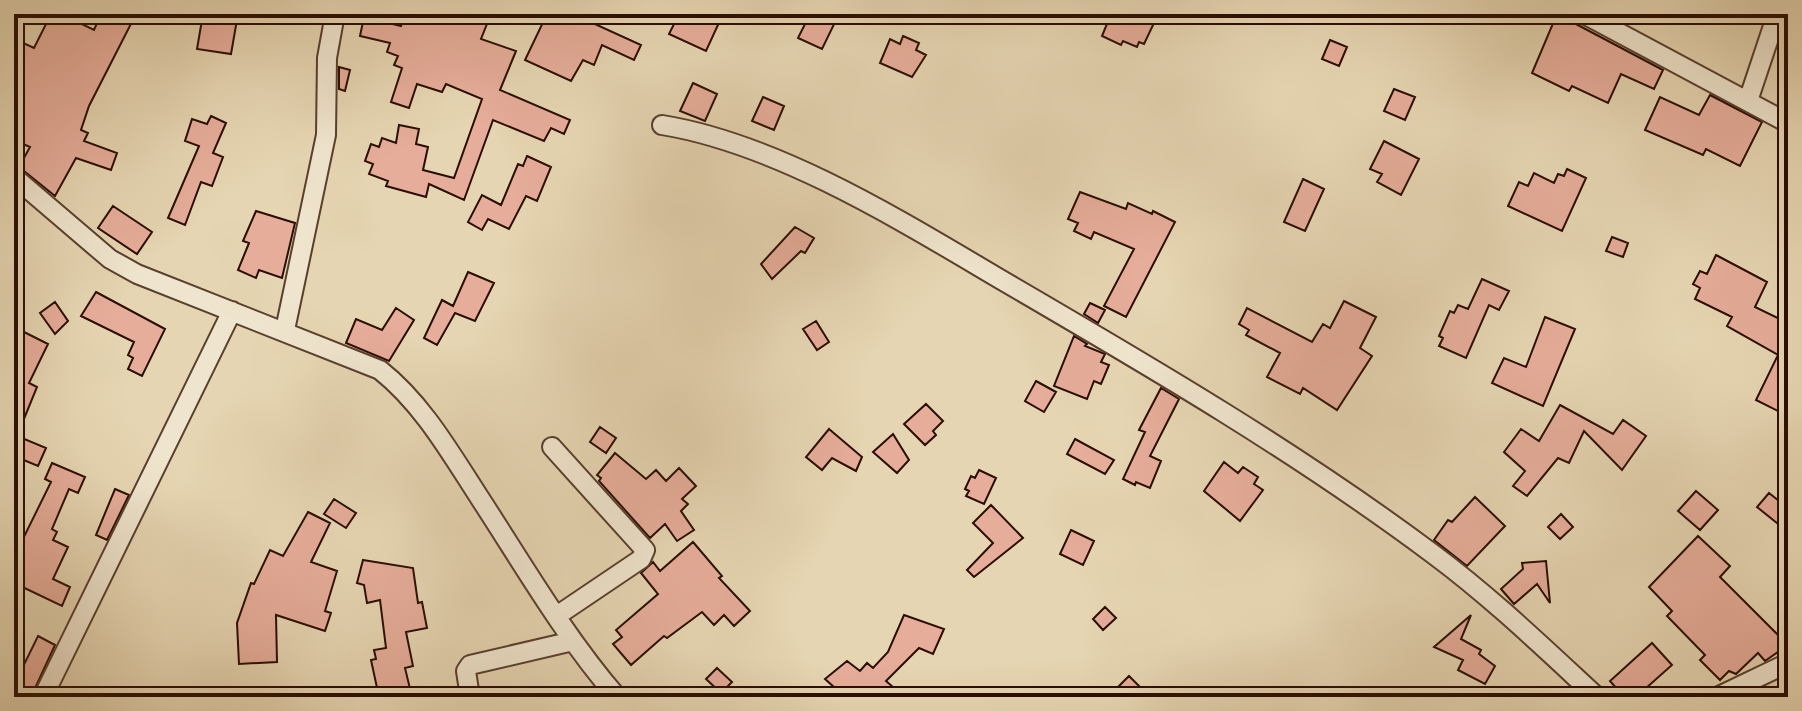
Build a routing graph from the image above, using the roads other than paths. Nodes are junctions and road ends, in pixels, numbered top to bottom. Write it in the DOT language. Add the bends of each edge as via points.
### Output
graph roads {
  1 [pos="335,14"];
  2 [pos="1584,14"];
  3 [pos="1777,14"];
  4 [pos="1748,101"];
  5 [pos="1788,123"];
  6 [pos="662,125"];
  7 [pos="14,177"];
  8 [pos="232,311"];
  9 [pos="285,330"];
  10 [pos="552,447"];
  11 [pos="558,615"];
  12 [pos="573,641"];
  13 [pos="1788,663"];
  14 [pos="43,697"];
  15 [pos="470,697"];
  16 [pos="617,697"];
  17 [pos="1597,697"];
  18 [pos="1717,697"];
  1 -- 9 [label="street" via="327,58 326,135"];
  2 -- 4 [label="street"];
  3 -- 4 [label="street"];
  4 -- 5 [label="street"];
  6 -- 17 [label="street" via="707,132 788,165 930,238 1234,418 1434,554"];
  7 -- 8 [label="street" via="110,259"];
  8 -- 9 [label="street"];
  8 -- 14 [label="street"];
  9 -- 11 [label="street" via="380,370 402,387"];
  10 -- 11 [label="street" via="645,550 641,559"];
  11 -- 12 [label="street"];
  12 -- 15 [label="street" via="470,665"];
  12 -- 16 [label="street"];
  13 -- 18 [label="street"];
}
